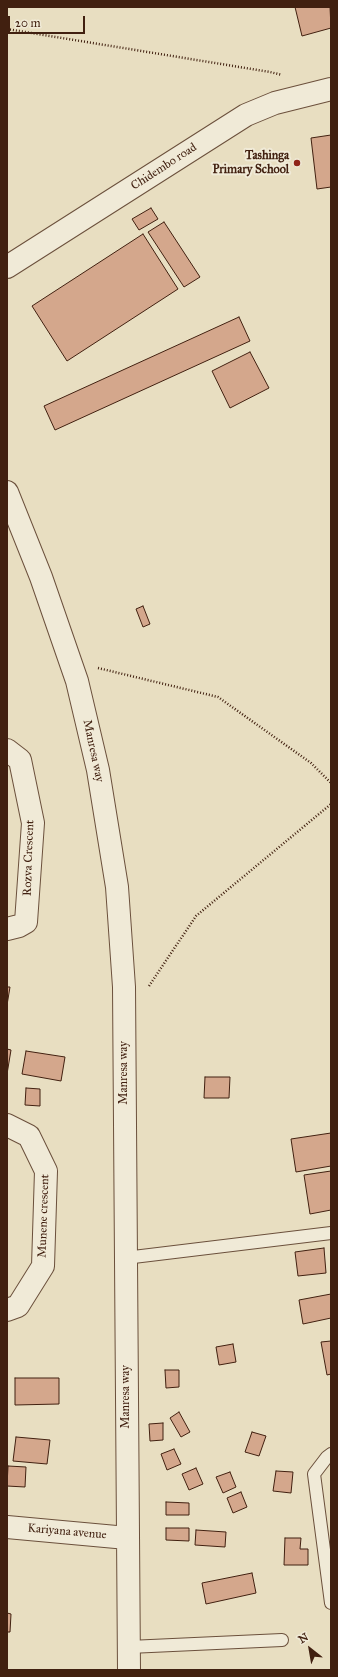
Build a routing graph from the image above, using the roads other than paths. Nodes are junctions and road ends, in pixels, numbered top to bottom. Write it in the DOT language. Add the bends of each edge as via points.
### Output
graph roads {
  1 [pos="331,89"];
  2 [pos="7,267"];
  3 [pos="7,492"];
  4 [pos="7,750"];
  5 [pos="15,927"];
  6 [pos="7,1125"];
  7 [pos="331,1233"];
  8 [pos="125,1258"];
  9 [pos="7,1310"];
  10 [pos="331,1454"];
  11 [pos="7,1527"];
  12 [pos="127,1538"];
  13 [pos="331,1602"];
  14 [pos="282,1640"];
  15 [pos="129,1647"];
  16 [pos="129,1670"];
  1 -- 2 [label="street, Chidembo road" via="275,103 246,115"];
  3 -- 8 [label="street, Manresa way" via="41,577 77,682 98,770 117,887 124,988"];
  4 -- 5 [label="street, Rozva Crescent" via="20,760 33,823 26,922"];
  6 -- 9 [label="street, Munene crescent" via="29,1136 46,1171 42,1266 18,1306"];
  7 -- 8 [label="lane"];
  8 -- 12 [label="street, Manresa way"];
  10 -- 13 [label="lane" via="314,1474"];
  11 -- 12 [label="street, Kariyana avenue"];
  12 -- 15 [label="street, Manresa way"];
  14 -- 15 [label="lane"];
  15 -- 16 [label="street, Manresa way"];
}
